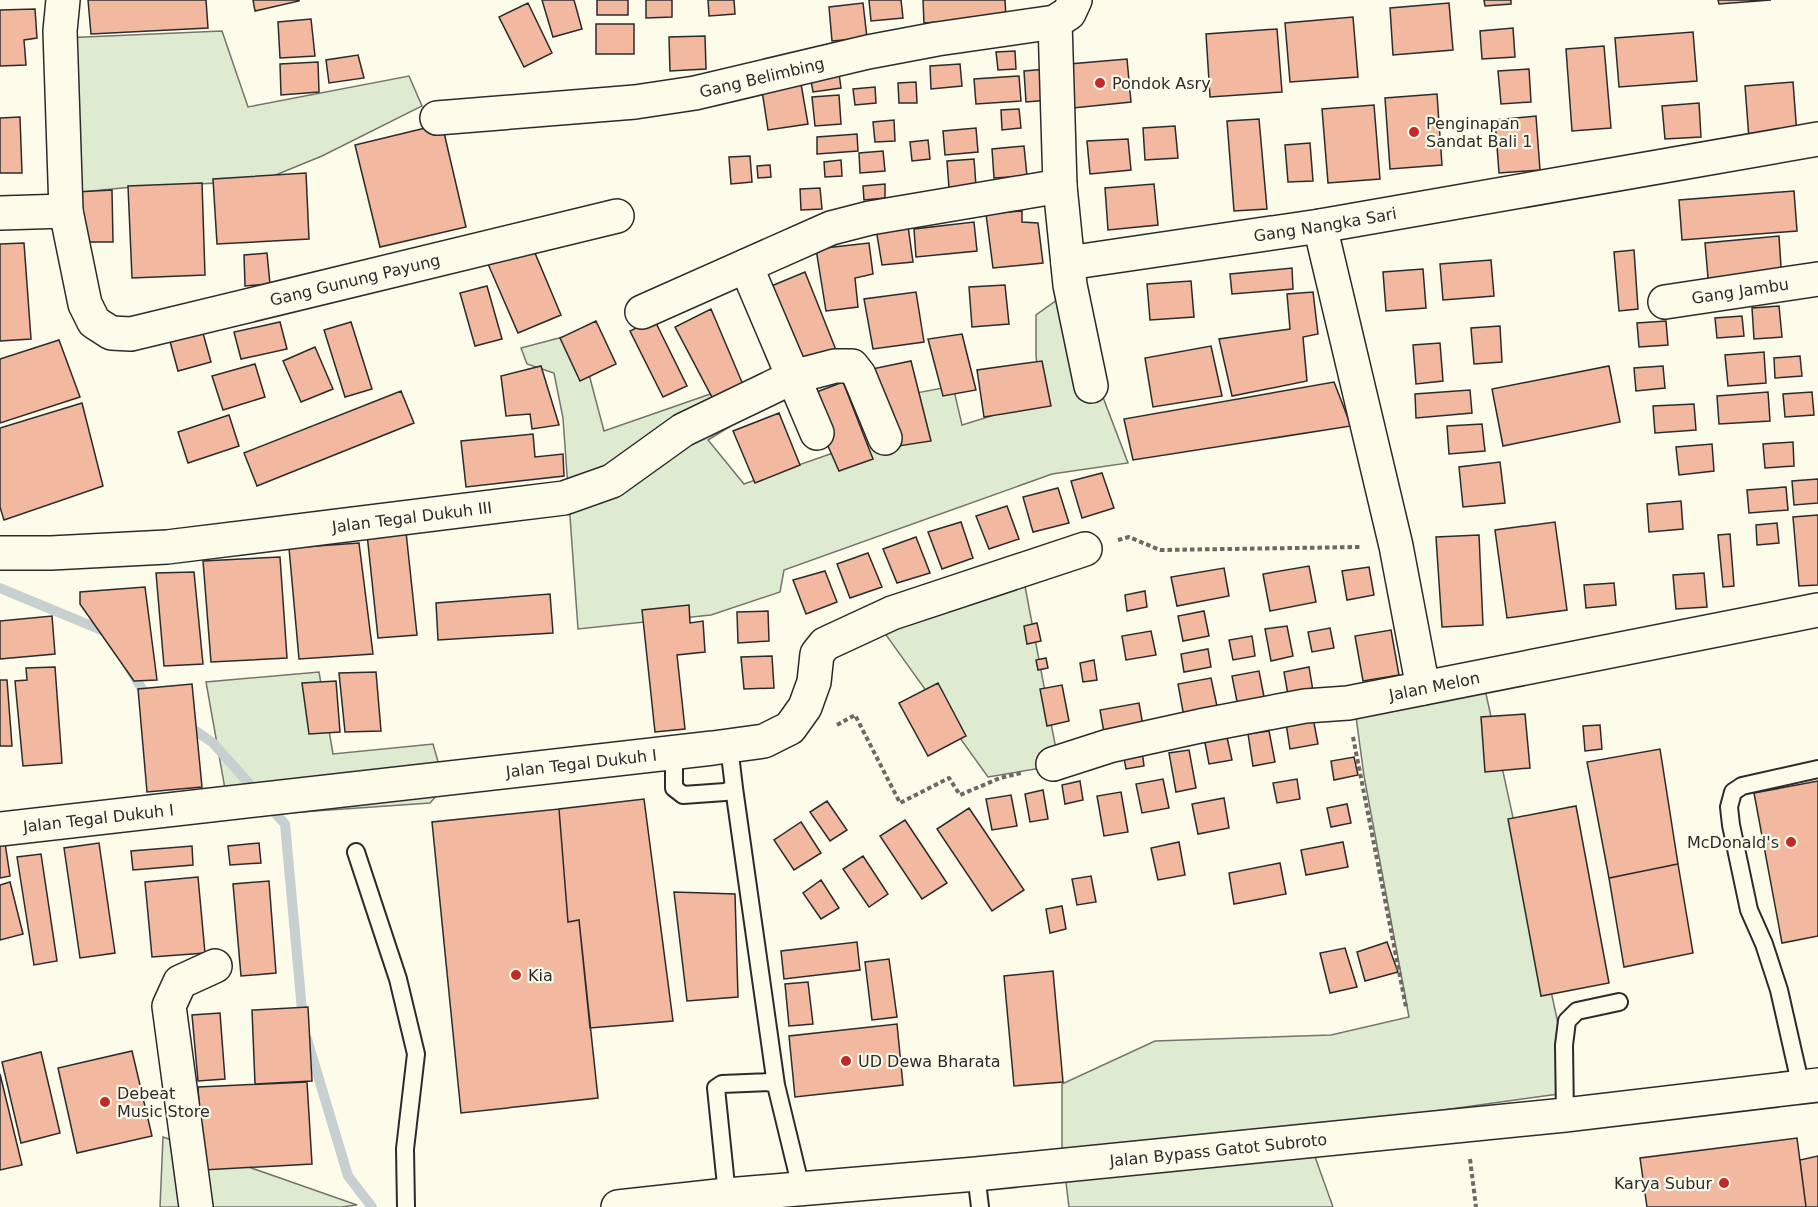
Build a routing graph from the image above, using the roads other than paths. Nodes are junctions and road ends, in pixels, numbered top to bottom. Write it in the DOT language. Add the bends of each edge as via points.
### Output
graph roads {
  1 [pos="63,0"];
  2 [pos="1065,11"];
  3 [pos="437,118"];
  4 [pos="1818,139"];
  5 [pos="1060,186"];
  6 [pos="66,211"];
  7 [pos="0,213"];
  8 [pos="617,216"];
  9 [pos="1320,226"];
  10 [pos="1068,263"];
  11 [pos="746,266"];
  12 [pos="1818,279"];
  13 [pos="1665,302"];
  14 [pos="642,312"];
  15 [pos="793,377"];
  16 [pos="1091,386"];
  17 [pos="817,433"];
  18 [pos="885,438"];
  19 [pos="1085,549"];
  20 [pos="0,553"];
  21 [pos="1818,610"];
  22 [pos="1423,688"];
  23 [pos="729,746"];
  24 [pos="674,753"];
  25 [pos="1053,764"];
  26 [pos="1818,769"];
  27 [pos="734,788"];
  28 [pos="0,829"];
  29 [pos="356,852"];
  30 [pos="215,966"];
  31 [pos="1619,1002"];
  32 [pos="776,1085"];
  33 [pos="1810,1086"];
  34 [pos="1565,1115"];
  35 [pos="976,1173"];
  36 [pos="801,1188"];
  37 [pos="727,1195"];
  38 [pos="196,1207"];
  39 [pos="406,1207"];
  40 [pos="618,1207"];
  41 [pos="980,1207"];
  1 -- 6 [label="street" via="60,31"];
  2 -- 3 [label="street, Gang Belimbing" via="694,93 635,102"];
  2 -- 5 [label="street"];
  4 -- 9 [label="street, Gang Nangka Sari"];
  5 -- 10 [label="street"];
  5 -- 11 [label="street" via="870,218 831,228"];
  6 -- 7 [label="street"];
  6 -- 8 [label="street, Gang Gunung Payung" via="85,304 94,322 111,333 131,333"];
  9 -- 10 [label="street, Gang Nangka Sari"];
  9 -- 22 [label="street" via="1396,546"];
  10 -- 16 [label="street"];
  11 -- 14 [label="street"];
  11 -- 15 [label="street"];
  12 -- 13 [label="street, Gang Jambu"];
  15 -- 17 [label="street"];
  15 -- 18 [label="street, Jalan Tegal Dukuh III" via="835,366 852,366"];
  15 -- 20 [label="street, Jalan Tegal Dukuh III" via="683,430 612,481 564,498 167,547"];
  19 -- 23 [label="street, Jalan Tegal Dukuh I" via="892,613 825,644 817,654 814,682 805,707 790,728 764,741"];
  21 -- 22 [label="street, Jalan Melon"];
  22 -- 25 [label="street, Jalan Melon" via="1229,720 1109,746"];
  23 -- 24 [label="street, Jalan Tegal Dukuh I"];
  23 -- 27 [label="lane"];
  24 -- 27 [label="lane" via="674,788 683,795"];
  24 -- 28 [label="street, Jalan Tegal Dukuh I"];
  26 -- 33 [label="lane" via="1743,786 1733,792 1729,807 1749,910 1764,944"];
  27 -- 32 [label="lane"];
  29 -- 39 [label="lane" via="398,979 416,1054 405,1149"];
  30 -- 38 [label="street" via="180,982 169,1006"];
  31 -- 34 [label="lane" via="1577,1011 1567,1021"];
  32 -- 36 [label="lane"];
  32 -- 37 [label="lane" via="722,1084 716,1088"];
  33 -- 34 [label="street, Jalan Bypass Gatot Subroto"];
  34 -- 35 [label="street, Jalan Bypass Gatot Subroto"];
  35 -- 36 [label="street, Jalan Bypass Gatot Subroto"];
  35 -- 41 [label="lane"];
  36 -- 37 [label="street, Jalan Bypass Gatot Subroto"];
  37 -- 40 [label="street, Jalan Bypass Gatot Subroto"];
}
